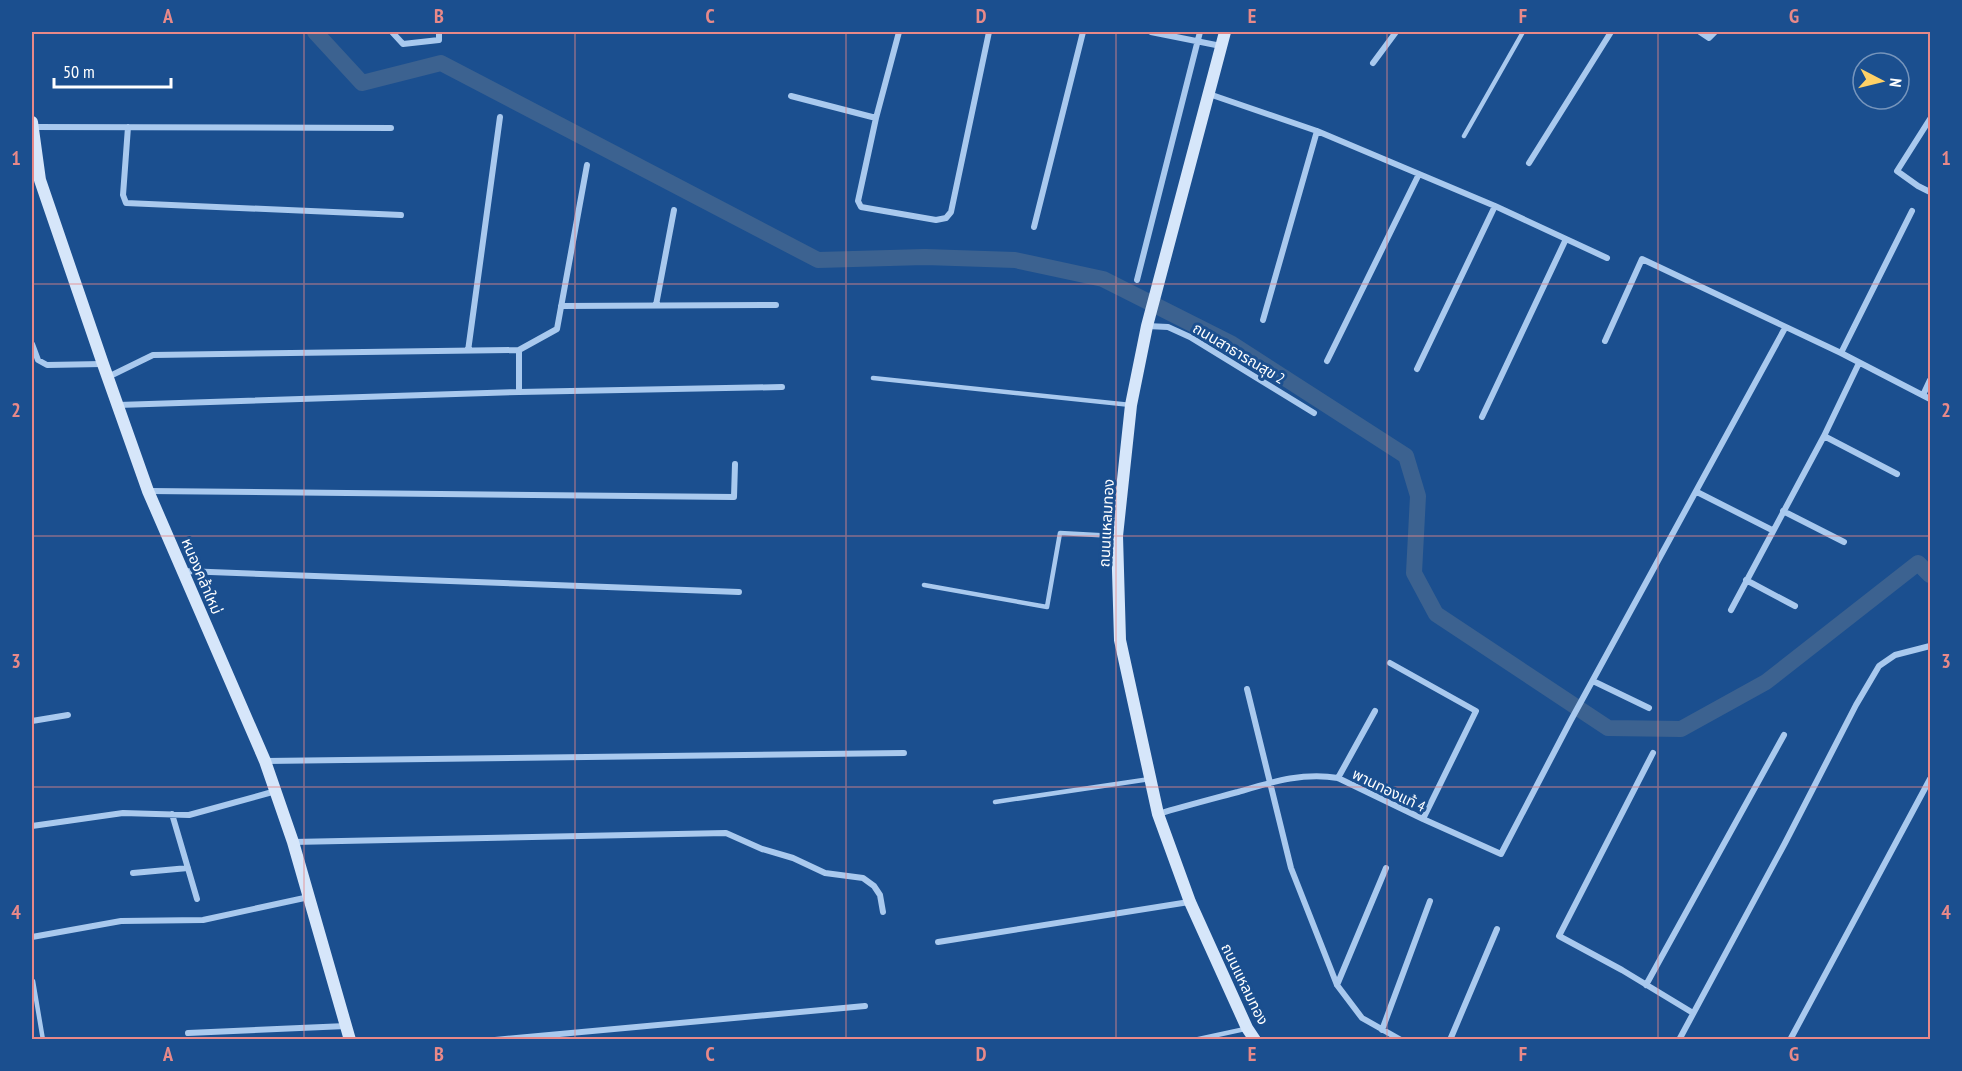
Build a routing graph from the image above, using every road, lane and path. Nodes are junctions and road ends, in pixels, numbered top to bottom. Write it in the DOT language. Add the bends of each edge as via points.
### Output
graph roads {
  1 [pos="392,32"];
  2 [pos="439,32"];
  3 [pos="898,32"];
  4 [pos="989,32"];
  5 [pos="1083,32"];
  6 [pos="1151,32"];
  7 [pos="1200,32"];
  8 [pos="1225,32"];
  9 [pos="1396,32"];
  10 [pos="1523,32"];
  11 [pos="1611,32"];
  12 [pos="1701,32"];
  13 [pos="1714,32"];
  14 [pos="1197,42"];
  15 [pos="1221,46"];
  16 [pos="1373,63"];
  17 [pos="1209,94"];
  18 [pos="791,96"];
  19 [pos="500,117"];
  20 [pos="876,118"];
  21 [pos="1930,119"];
  22 [pos="32,122"];
  23 [pos="32,127"];
  24 [pos="128,128"];
  25 [pos="391,129"];
  26 [pos="1317,131"];
  27 [pos="1464,136"];
  28 [pos="1529,163"];
  29 [pos="587,165"];
  30 [pos="1419,174"];
  31 [pos="1930,192"];
  32 [pos="1495,206"];
  33 [pos="674,210"];
  34 [pos="1912,211"];
  35 [pos="401,215"];
  36 [pos="1034,227"];
  37 [pos="1566,239"];
  38 [pos="1607,258"];
  39 [pos="1137,280"];
  40 [pos="656,305"];
  41 [pos="776,305"];
  42 [pos="561,306"];
  43 [pos="1263,320"];
  44 [pos="1147,326"];
  45 [pos="1785,328"];
  46 [pos="1605,341"];
  47 [pos="32,344"];
  48 [pos="519,350"];
  49 [pos="468,351"];
  50 [pos="1841,353"];
  51 [pos="1327,361"];
  52 [pos="1859,363"];
  53 [pos="103,364"];
  54 [pos="1417,369"];
  55 [pos="108,377"];
  56 [pos="873,378"];
  57 [pos="1930,380"];
  58 [pos="782,387"];
  59 [pos="519,392"];
  60 [pos="1923,395"];
  61 [pos="1930,399"];
  62 [pos="118,405"];
  63 [pos="1131,405"];
  64 [pos="1314,413"];
  65 [pos="1482,417"];
  66 [pos="1824,436"];
  67 [pos="735,464"];
  68 [pos="1897,474"];
  69 [pos="148,491"];
  70 [pos="1697,492"];
  71 [pos="1783,511"];
  72 [pos="1772,530"];
  73 [pos="1117,536"];
  74 [pos="1844,542"];
  75 [pos="183,571"];
  76 [pos="1746,580"];
  77 [pos="924,585"];
  78 [pos="739,592"];
  79 [pos="1795,606"];
  80 [pos="1731,610"];
  81 [pos="1930,646"];
  82 [pos="1390,663"];
  83 [pos="1593,681"];
  84 [pos="1247,689"];
  85 [pos="1649,708"];
  86 [pos="1375,711"];
  87 [pos="68,715"];
  88 [pos="32,722"];
  89 [pos="1784,735"];
  90 [pos="904,753"];
  91 [pos="1653,753"];
  92 [pos="265,761"];
  93 [pos="1338,778"];
  94 [pos="1150,779"];
  95 [pos="1930,779"];
  96 [pos="1269,783"];
  97 [pos="276,791"];
  98 [pos="994,802"];
  99 [pos="172,814"];
  100 [pos="1158,814"];
  101 [pos="1423,819"];
  102 [pos="32,826"];
  103 [pos="293,842"];
  104 [pos="188,868"];
  105 [pos="1386,868"];
  106 [pos="133,873"];
  107 [pos="309,897"];
  108 [pos="197,899"];
  109 [pos="1430,901"];
  110 [pos="1190,902"];
  111 [pos="883,912"];
  112 [pos="1497,929"];
  113 [pos="32,937"];
  114 [pos="938,942"];
  115 [pos="33,981"];
  116 [pos="1337,985"];
  117 [pos="1646,985"];
  118 [pos="865,1006"];
  119 [pos="1693,1013"];
  120 [pos="346,1026"];
  121 [pos="1247,1028"];
  122 [pos="1382,1030"];
  123 [pos="188,1033"];
  124 [pos="43,1040"];
  125 [pos="350,1040"];
  126 [pos="495,1040"];
  127 [pos="1194,1040"];
  128 [pos="1255,1040"];
  129 [pos="1401,1040"];
  130 [pos="1450,1040"];
  131 [pos="1679,1040"];
  132 [pos="1790,1040"];
  1 -- 2 [label="street" via="403,44 439,40"];
  3 -- 20 [label="street"];
  4 -- 20 [label="street" via="951,212 946,218 936,220 861,207 858,201"];
  5 -- 36 [label="street"];
  6 -- 14 [label="street"];
  7 -- 14 [label="street"];
  8 -- 15 [label="main road, ถนนแหลมทอง"];
  9 -- 16 [label="street"];
  10 -- 27 [label="lane"];
  11 -- 28 [label="street"];
  12 -- 13 [label="street" via="1709,38"];
  14 -- 15 [label="street"];
  14 -- 39 [label="street"];
  15 -- 17 [label="main road, ถนนแหลมทอง"];
  17 -- 26 [label="street"];
  17 -- 44 [label="main road, ถนนแหลมทอง"];
  18 -- 20 [label="street"];
  19 -- 49 [label="street"];
  21 -- 31 [label="street" via="1897,171"];
  22 -- 23 [label="main road, หนองคล้าใหม่"];
  23 -- 24 [label="street"];
  23 -- 53 [label="main road, หนองคล้าใหม่" via="40,180"];
  24 -- 25 [label="street"];
  24 -- 35 [label="street" via="123,195 126,203"];
  26 -- 30 [label="street"];
  26 -- 43 [label="street"];
  29 -- 42 [label="street"];
  30 -- 32 [label="street"];
  30 -- 51 [label="street"];
  32 -- 37 [label="street"];
  32 -- 54 [label="street"];
  33 -- 40 [label="street"];
  34 -- 50 [label="street"];
  37 -- 38 [label="street"];
  37 -- 65 [label="street"];
  40 -- 41 [label="street"];
  40 -- 42 [label="street"];
  42 -- 48 [label="street" via="557,328"];
  44 -- 63 [label="main road, ถนนแหลมทอง"];
  44 -- 64 [label="street, ถนนสาธารณสุข 2" via="1168,327 1190,337"];
  45 -- 46 [label="street" via="1642,259"];
  45 -- 50 [label="street"];
  45 -- 70 [label="street"];
  47 -- 53 [label="street" via="38,360 47,365"];
  48 -- 49 [label="street"];
  48 -- 59 [label="street"];
  49 -- 55 [label="street" via="153,355"];
  50 -- 52 [label="street"];
  52 -- 60 [label="street"];
  52 -- 66 [label="street"];
  53 -- 55 [label="main road, หนองคล้าใหม่"];
  55 -- 62 [label="main road, หนองคล้าใหม่"];
  56 -- 63 [label="lane"];
  57 -- 60 [label="street"];
  58 -- 59 [label="street"];
  59 -- 62 [label="street"];
  60 -- 61 [label="street"];
  62 -- 69 [label="main road, หนองคล้าใหม่"];
  63 -- 73 [label="main road, ถนนแหลมทอง"];
  66 -- 68 [label="street"];
  66 -- 71 [label="street"];
  67 -- 69 [label="street" via="734,497"];
  69 -- 75 [label="main road, หนองคล้าใหม่"];
  70 -- 72 [label="street"];
  70 -- 83 [label="street"];
  71 -- 72 [label="street"];
  71 -- 74 [label="street"];
  72 -- 76 [label="street"];
  73 -- 77 [label="lane" via="1060,532 1047,607"];
  73 -- 94 [label="main road, ถนนแหลมทอง" via="1120,640"];
  75 -- 78 [label="street"];
  75 -- 92 [label="main road, หนองคล้าใหม่"];
  76 -- 79 [label="street"];
  76 -- 80 [label="street"];
  81 -- 119 [label="street" via="1895,655 1879,666"];
  82 -- 101 [label="street" via="1476,711"];
  83 -- 85 [label="street"];
  83 -- 101 [label="street, พานทองแท้ 4" via="1501,854"];
  84 -- 96 [label="street"];
  86 -- 93 [label="street"];
  87 -- 88 [label="street"];
  89 -- 117 [label="street"];
  90 -- 92 [label="street"];
  91 -- 117 [label="street" via="1559,936"];
  92 -- 97 [label="main road, หนองคล้าใหม่"];
  93 -- 96 [label="street, พานทองแท้ 4" via="1305,776"];
  93 -- 101 [label="street, พานทองแท้ 4"];
  94 -- 98 [label="lane"];
  94 -- 100 [label="main road, ถนนแหลมทอง"];
  95 -- 132 [label="street"];
  96 -- 100 [label="street, พานทองแท้ 4"];
  96 -- 116 [label="street" via="1291,868"];
  97 -- 99 [label="street" via="189,815"];
  97 -- 103 [label="main road, หนองคล้าใหม่"];
  99 -- 102 [label="street" via="123,813"];
  99 -- 104 [label="street"];
  100 -- 110 [label="main road, ถนนแหลมทอง"];
  103 -- 107 [label="main road, หนองคล้าใหม่"];
  103 -- 111 [label="street" via="726,833 825,873 863,878 880,895"];
  104 -- 106 [label="street"];
  104 -- 108 [label="street"];
  105 -- 116 [label="street"];
  107 -- 113 [label="street" via="204,920 121,921"];
  107 -- 120 [label="main road, หนองคล้าใหม่"];
  109 -- 122 [label="street"];
  110 -- 114 [label="street"];
  110 -- 121 [label="main road, ถนนแหลมทอง"];
  112 -- 130 [label="street"];
  115 -- 124 [label="lane"];
  116 -- 122 [label="street" via="1362,1018"];
  117 -- 119 [label="street"];
  118 -- 126 [label="street"];
  119 -- 131 [label="street"];
  120 -- 123 [label="street"];
  120 -- 125 [label="main road, หนองคล้าใหม่"];
  121 -- 127 [label="lane"];
  121 -- 128 [label="main road, ถนนแหลมทอง"];
  122 -- 129 [label="street"];
}
